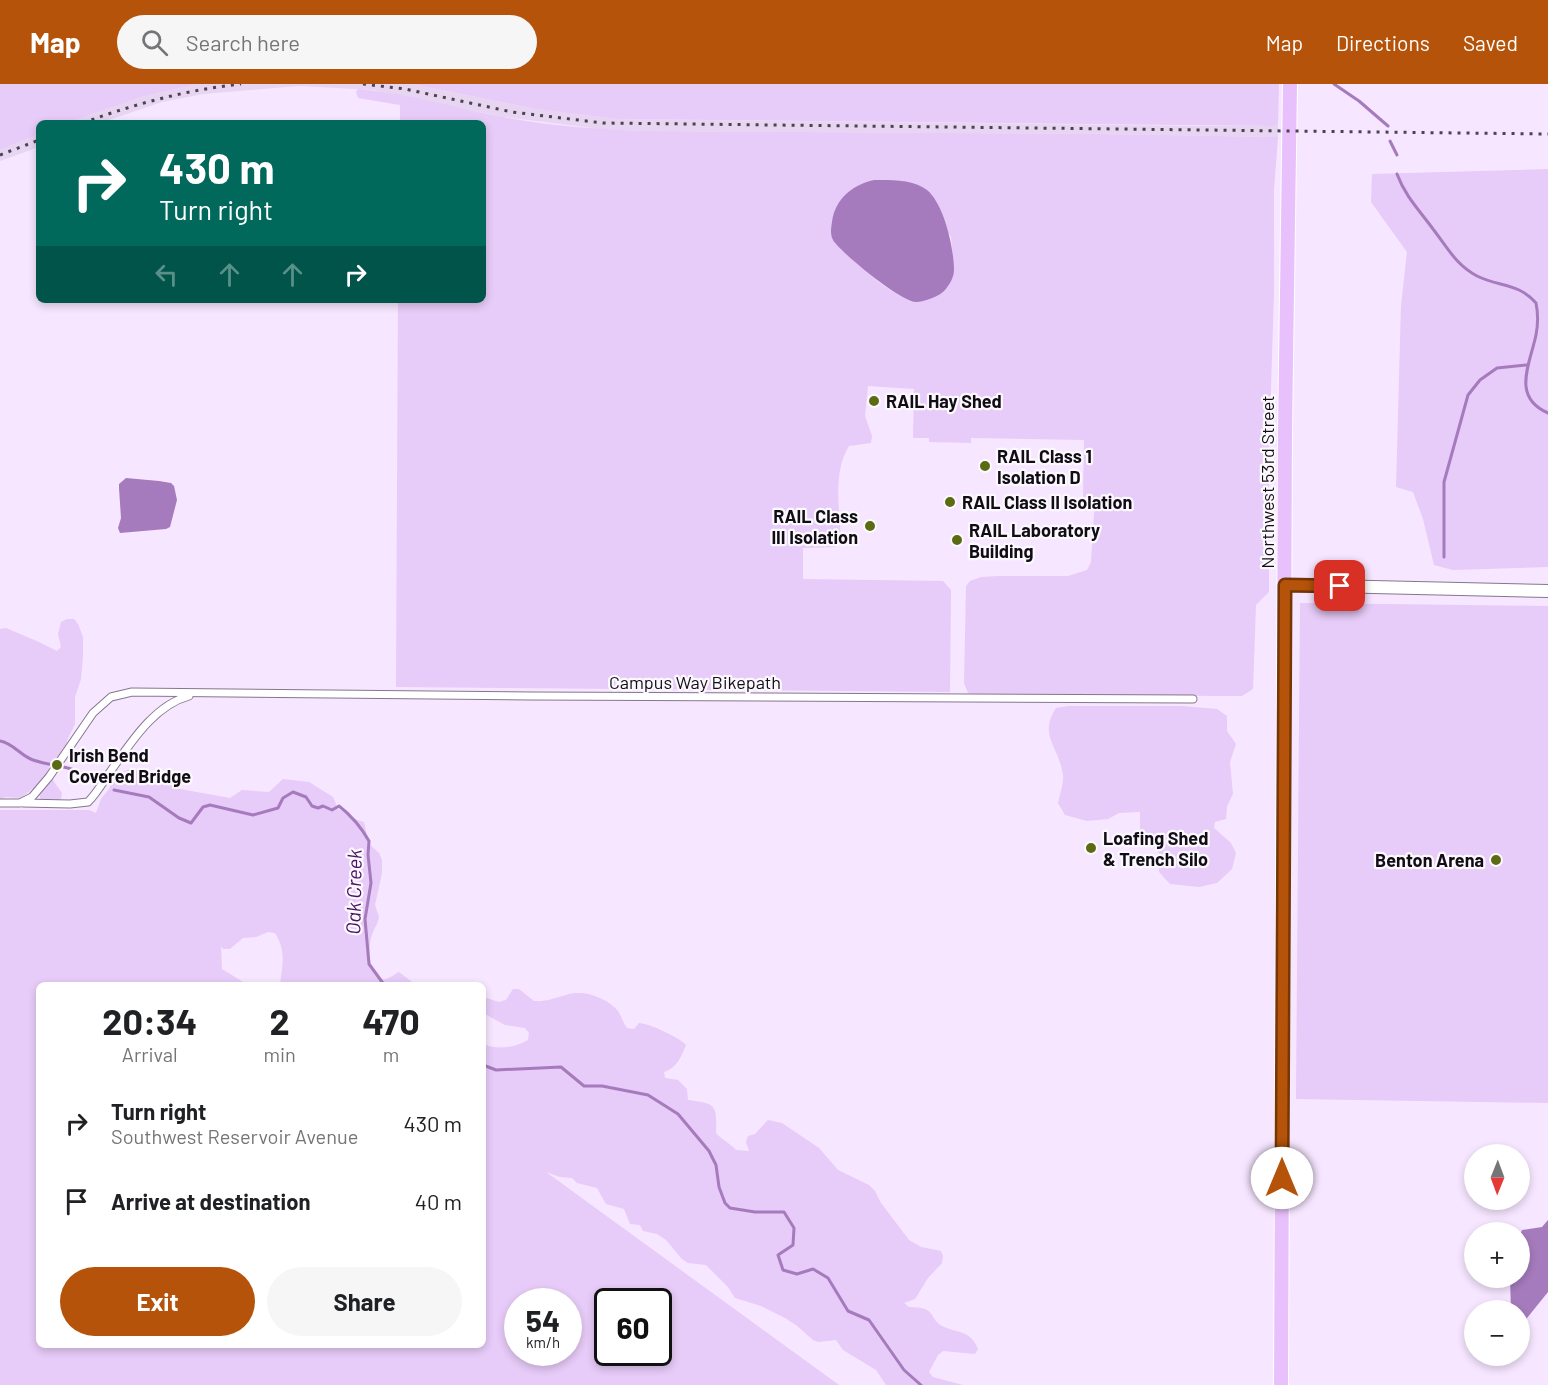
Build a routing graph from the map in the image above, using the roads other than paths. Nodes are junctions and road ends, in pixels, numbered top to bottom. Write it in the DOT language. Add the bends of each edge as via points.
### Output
graph roads {
  1 [pos="1290,84"];
  2 [pos="1285,585"];
  3 [pos="1548,591"];
  4 [pos="197,694"];
  5 [pos="1193,699"];
  6 [pos="0,802"];
  7 [pos="20,803"];
  8 [pos="1281,1385"];
  1 -- 2 [label="main road, Northwest 53rd Street"];
  2 -- 3 [label="main road"];
  2 -- 8 [label="main road, Northwest 53rd Street"];
  4 -- 5 [label="street, Campus Way Bikepath"];
  4 -- 7 [label="street, Campus Way Bikepath" via="180,698 154,718 134,738 88,802"];
  4 -- 7 [label="street, Campus Way Bikepath" via="132,692 111,697 93,713 49,777"];
  6 -- 7 [label="street, Campus Way Bikepath"];
}
